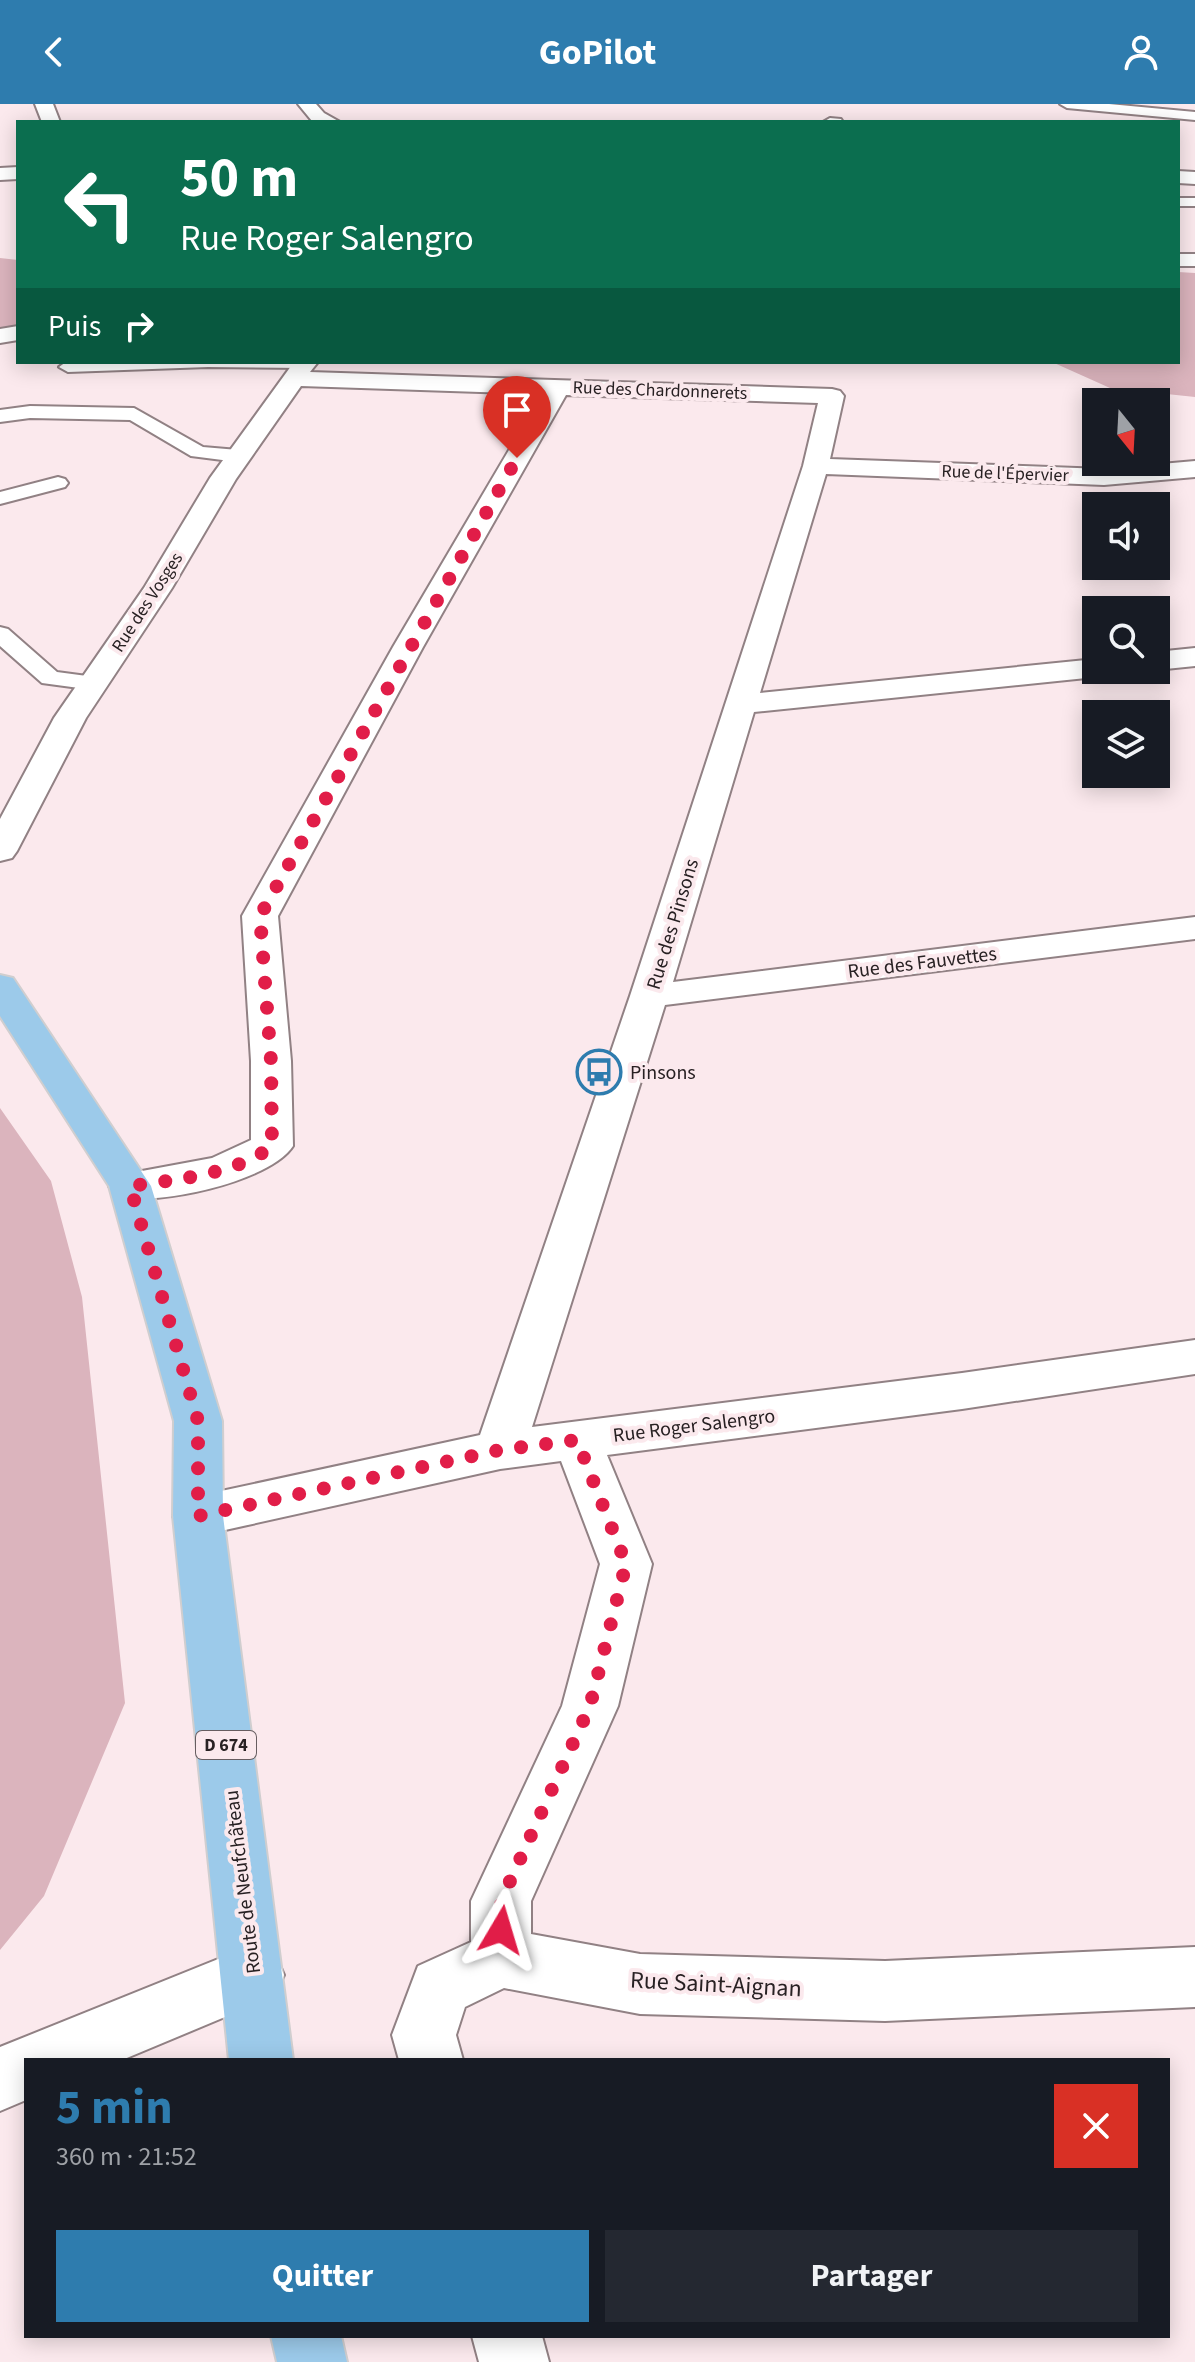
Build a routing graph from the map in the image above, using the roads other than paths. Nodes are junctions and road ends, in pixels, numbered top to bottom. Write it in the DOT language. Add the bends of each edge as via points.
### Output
graph roads {
  1 [pos="307,104"];
  2 [pos="1067,104"];
  3 [pos="1195,116"];
  4 [pos="326,120"];
  5 [pos="152,364"];
  6 [pos="239,364"];
  7 [pos="68,367"];
  8 [pos="302,368"];
  9 [pos="559,386"];
  10 [pos="832,396"];
  11 [pos="0,416"];
  12 [pos="238,456"];
  13 [pos="816,466"];
  14 [pos="1195,469"];
  15 [pos="58,483"];
  16 [pos="0,498"];
  17 [pos="0,634"];
  18 [pos="1195,657"];
  19 [pos="1170,660"];
  20 [pos="1082,669"];
  21 [pos="94,683"];
  22 [pos="741,704"];
  23 [pos="0,851"];
  24 [pos="1195,928"];
  25 [pos="0,986"];
  26 [pos="649,996"];
  27 [pos="130,1186"];
  28 [pos="1195,1357"];
  29 [pos="577,1440"];
  30 [pos="500,1450"];
  31 [pos="198,1516"];
  32 [pos="501,1958"];
  33 [pos="253,1975"];
  34 [pos="1195,1977"];
  35 [pos="52,2058"];
  36 [pos="261,2058"];
  37 [pos="430,2058"];
  38 [pos="24,2069"];
  39 [pos="0,2079"];
  40 [pos="306,2338"];
  41 [pos="508,2338"];
  42 [pos="312,2362"];
  43 [pos="514,2362"];
  1 -- 4 [label="street"];
  2 -- 3 [label="lane"];
  5 -- 7 [label="lane"];
  6 -- 8 [label="lane"];
  8 -- 9 [label="street, Rue des Chardonnerets"];
  8 -- 12 [label="street, Rue des Vosges"];
  9 -- 10 [label="street, Rue des Chardonnerets"];
  9 -- 27 [label="street" via="260,916 272,1146 255,1160"];
  10 -- 13 [label="street, Rue des Pinsons"];
  11 -- 12 [label="lane" via="134,414 198,452"];
  12 -- 21 [label="street, Rue des Vosges"];
  13 -- 14 [label="street, Rue de l'Épervier" via="1104,477"];
  13 -- 22 [label="street, Rue des Pinsons"];
  15 -- 16 [label="lane"];
  17 -- 21 [label="lane" via="50,678"];
  18 -- 19 [label="street"];
  20 -- 22 [label="street"];
  21 -- 23 [label="street, Rue des Vosges"];
  22 -- 26 [label="street, Rue des Pinsons"];
  24 -- 26 [label="street, Rue des Fauvettes"];
  25 -- 27 [label="main road, Route de Neufchâteau / D 674"];
  26 -- 30 [label="street, Rue des Pinsons"];
  27 -- 31 [label="main road, Route de Neufchâteau / D 674" via="198,1421"];
  28 -- 29 [label="street, Rue Roger Salengro"];
  29 -- 30 [label="street, Rue Roger Salengro"];
  29 -- 32 [label="street" via="626,1564 590,1706 501,1901"];
  30 -- 31 [label="street, Rue Roger Salengro"];
  31 -- 33 [label="main road, Route de Neufchâteau / D 674"];
  32 -- 34 [label="street, Rue Saint-Aignan" via="640,1984 885,1991"];
  32 -- 37 [label="street" via="440,1987 424,2035"];
  33 -- 35 [label="street"];
  33 -- 36 [label="main road, Route de Neufchâteau / D 674"];
  38 -- 39 [label="street"];
  40 -- 42 [label="main road"];
  41 -- 43 [label="street"];
}
